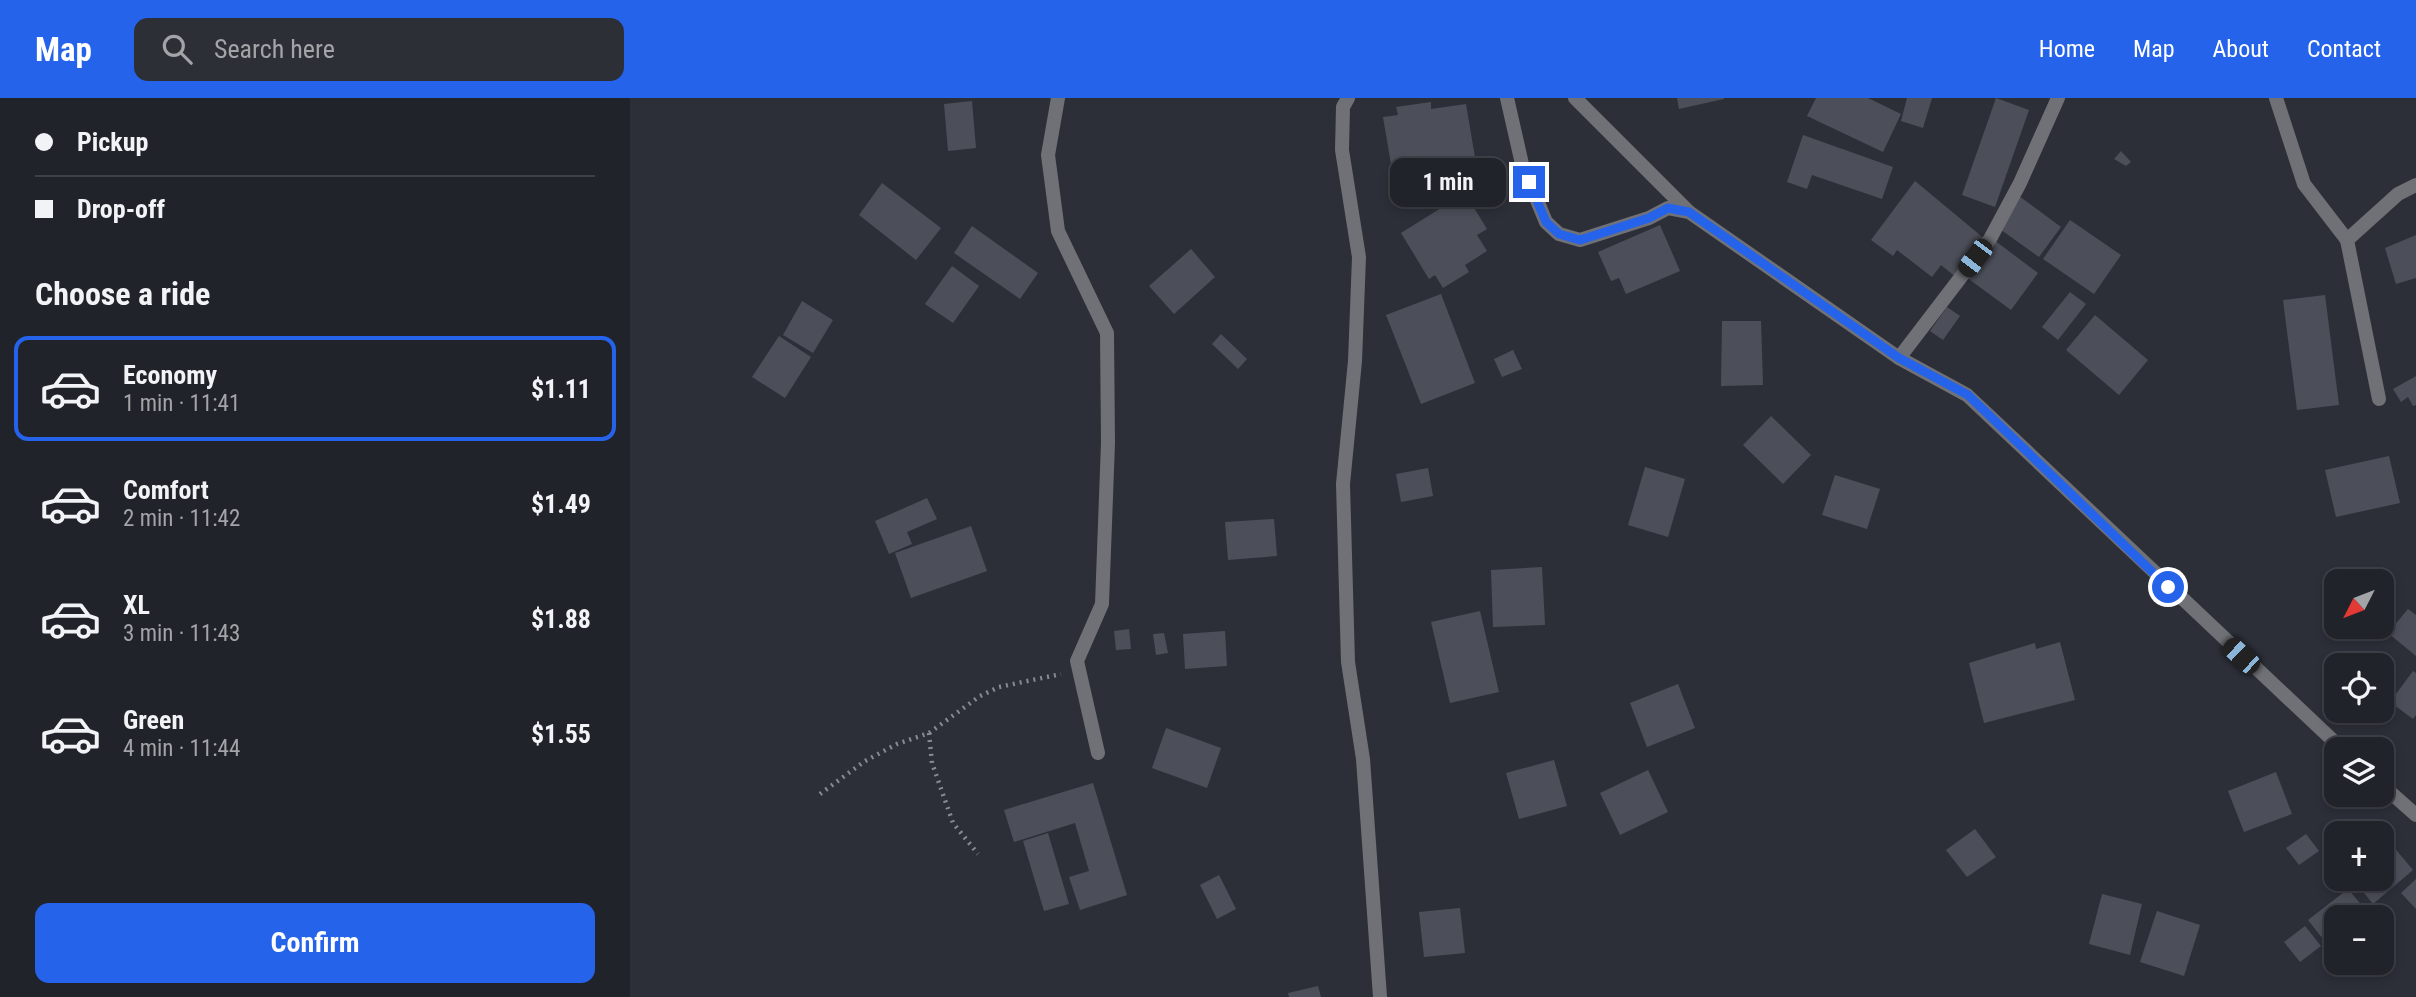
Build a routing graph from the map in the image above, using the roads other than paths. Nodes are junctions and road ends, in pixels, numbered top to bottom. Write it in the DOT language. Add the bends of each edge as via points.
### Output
graph roads {
  1 [pos="1058,98"];
  2 [pos="1348,98"];
  3 [pos="1507,98"];
  4 [pos="1574,98"];
  5 [pos="2058,98"];
  6 [pos="2276,98"];
  7 [pos="2416,185"];
  8 [pos="1689,212"];
  9 [pos="2347,240"];
  10 [pos="1899,358"];
  11 [pos="2379,399"];
  12 [pos="2329,737"];
  13 [pos="1098,754"];
  14 [pos="2394,796"];
  15 [pos="2416,815"];
  16 [pos="1380,997"];
  1 -- 13 [label="street" via="1048,155 1058,231 1107,333 1102,604 1077,661"];
  2 -- 16 [label="street" via="1343,107 1342,150 1359,257 1343,484 1348,662 1363,759"];
  3 -- 8 [label="street" via="1522,164 1546,222 1559,234 1580,240 1668,208"];
  4 -- 8 [label="street"];
  5 -- 10 [label="street" via="1990,239"];
  6 -- 9 [label="street" via="2304,184"];
  7 -- 9 [label="street" via="2398,194"];
  8 -- 10 [label="street"];
  9 -- 11 [label="street"];
  10 -- 12 [label="street" via="1968,395"];
  14 -- 15 [label="street"];
}
